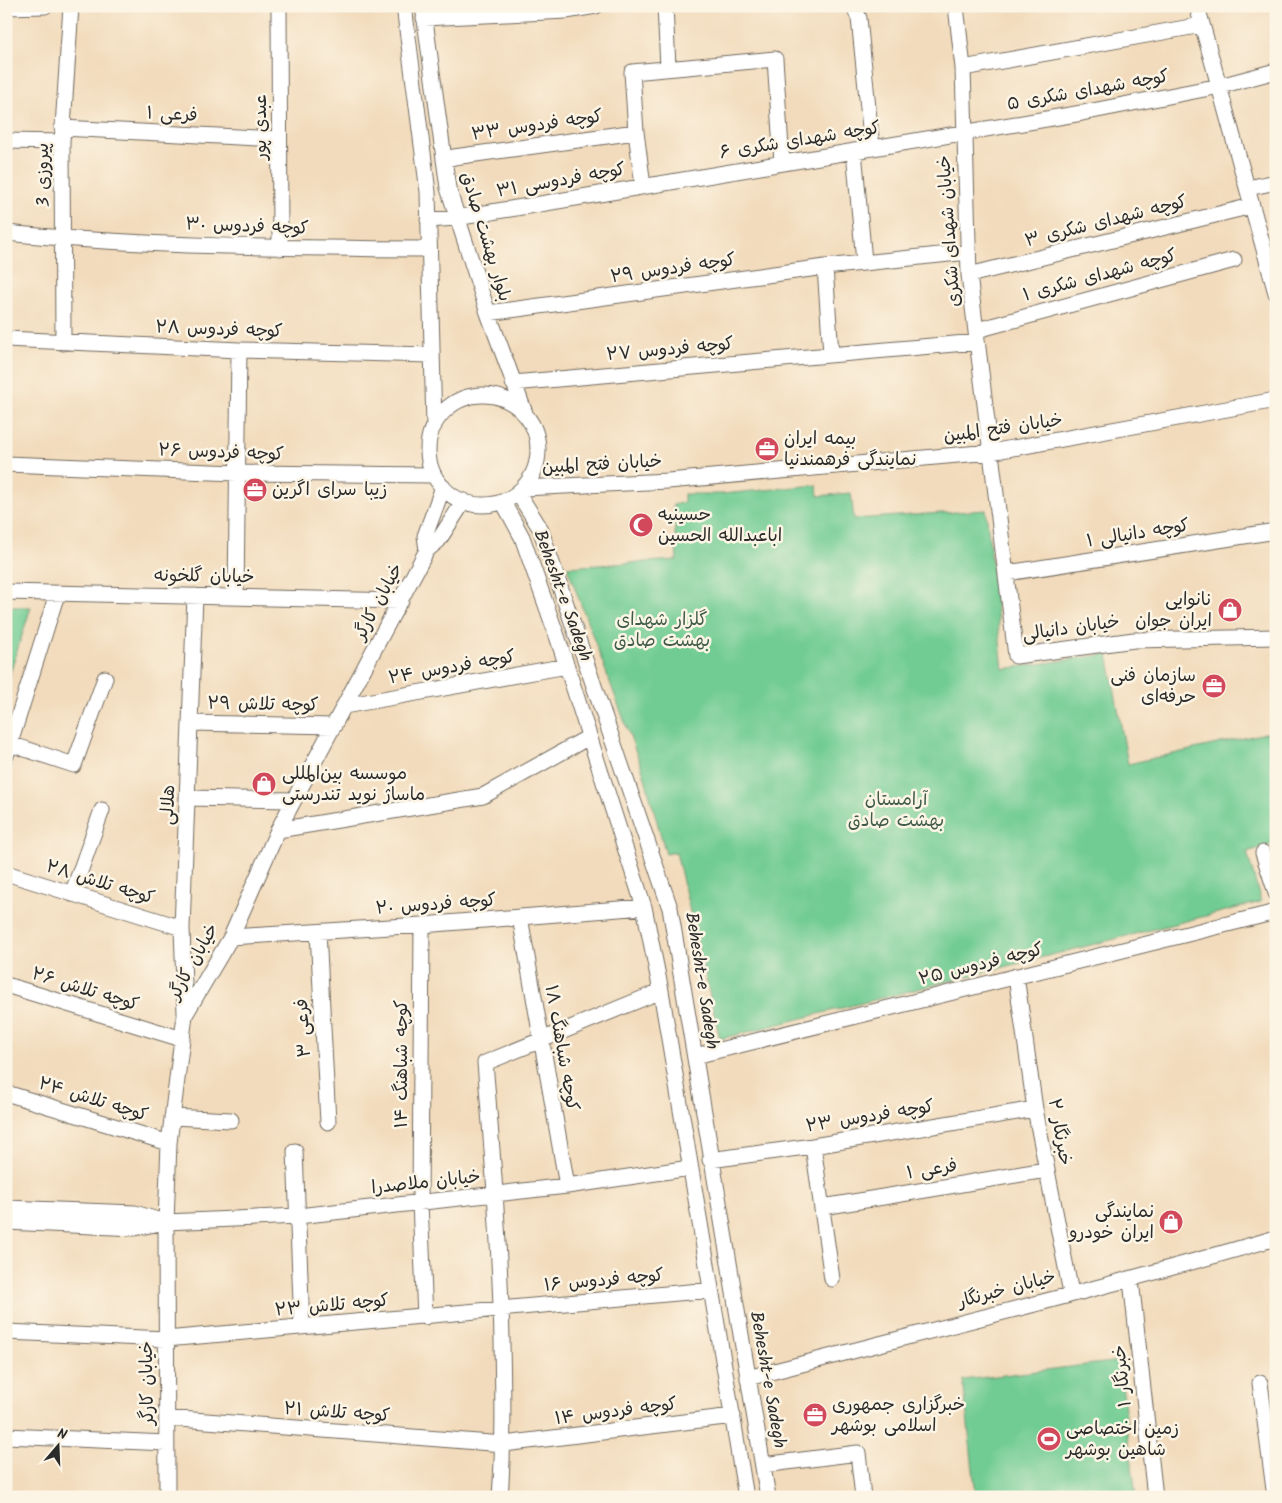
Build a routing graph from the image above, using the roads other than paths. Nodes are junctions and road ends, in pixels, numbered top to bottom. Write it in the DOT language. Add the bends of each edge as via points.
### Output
graph roads {
  1 [pos="45,6"];
  2 [pos="71,6"];
  3 [pos="279,6"];
  4 [pos="404,6"];
  5 [pos="596,6"];
  6 [pos="665,6"];
  7 [pos="854,6"];
  8 [pos="1197,6"];
  9 [pos="6,7"];
  10 [pos="960,7"];
  11 [pos="565,8"];
  12 [pos="424,12"];
  13 [pos="1202,25"];
  14 [pos="668,67"];
  15 [pos="963,68"];
  16 [pos="1276,71"];
  17 [pos="1220,86"];
  18 [pos="636,132"];
  19 [pos="964,133"];
  20 [pos="62,135"];
  21 [pos="279,139"];
  22 [pos="6,141"];
  23 [pos="872,148"];
  24 [pos="854,151"];
  25 [pos="444,160"];
  26 [pos="782,163"];
  27 [pos="1276,182"];
  28 [pos="643,186"];
  29 [pos="1248,188"];
  30 [pos="1252,206"];
  31 [pos="456,218"];
  32 [pos="428,220"];
  33 [pos="6,233"];
  34 [pos="64,239"];
  35 [pos="280,248"];
  36 [pos="429,249"];
  37 [pos="968,252"];
  38 [pos="1234,260"];
  39 [pos="864,262"];
  40 [pos="825,267"];
  41 [pos="969,275"];
  42 [pos="1276,293"];
  43 [pos="488,313"];
  44 [pos="977,336"];
  45 [pos="6,339"];
  46 [pos="63,343"];
  47 [pos="239,350"];
  48 [pos="831,354"];
  49 [pos="431,355"];
  50 [pos="513,383"];
  51 [pos="1276,400"];
  52 [pos="525,413"];
  53 [pos="434,426"];
  54 [pos="991,452"];
  55 [pos="6,464"];
  56 [pos="237,473"];
  57 [pos="438,481"];
  58 [pos="521,490"];
  59 [pos="464,501"];
  60 [pos="503,502"];
  61 [pos="1276,531"];
  62 [pos="427,550"];
  63 [pos="1007,574"];
  64 [pos="6,592"];
  65 [pos="57,594"];
  66 [pos="195,596"];
  67 [pos="236,596"];
  68 [pos="401,601"];
  69 [pos="1276,637"];
  70 [pos="567,666"];
  71 [pos="105,678"];
  72 [pos="344,706"];
  73 [pos="190,722"];
  74 [pos="334,726"];
  75 [pos="589,737"];
  76 [pos="8,750"];
  77 [pos="188,798"];
  78 [pos="293,800"];
  79 [pos="102,810"];
  80 [pos="278,830"];
  81 [pos="1263,853"];
  82 [pos="6,873"];
  83 [pos="1276,893"];
  84 [pos="72,894"];
  85 [pos="644,907"];
  86 [pos="1276,912"];
  87 [pos="520,917"];
  88 [pos="422,925"];
  89 [pos="182,928"];
  90 [pos="318,932"];
  91 [pos="231,937"];
  92 [pos="1016,976"];
  93 [pos="6,985"];
  94 [pos="661,991"];
  95 [pos="186,1015"];
  96 [pos="182,1039"];
  97 [pos="540,1041"];
  98 [pos="695,1056"];
  99 [pos="6,1094"];
  100 [pos="1035,1109"];
  101 [pos="172,1117"];
  102 [pos="231,1120"];
  103 [pos="328,1122"];
  104 [pos="169,1143"];
  105 [pos="813,1146"];
  106 [pos="295,1151"];
  107 [pos="710,1160"];
  108 [pos="690,1168"];
  109 [pos="1046,1170"];
  110 [pos="566,1186"];
  111 [pos="496,1194"];
  112 [pos="420,1203"];
  113 [pos="823,1207"];
  114 [pos="6,1208"];
  115 [pos="298,1216"];
  116 [pos="6,1222"];
  117 [pos="166,1222"];
  118 [pos="1276,1238"];
  119 [pos="832,1279"];
  120 [pos="1131,1280"];
  121 [pos="711,1290"];
  122 [pos="1071,1293"];
  123 [pos="501,1310"];
  124 [pos="425,1317"];
  125 [pos="302,1327"];
  126 [pos="6,1332"];
  127 [pos="166,1339"];
  128 [pos="748,1378"];
  129 [pos="1260,1383"];
  130 [pos="733,1416"];
  131 [pos="167,1418"];
  132 [pos="6,1436"];
  133 [pos="167,1442"];
  134 [pos="504,1444"];
  135 [pos="763,1465"];
  136 [pos="167,1497"];
  137 [pos="500,1497"];
  138 [pos="746,1497"];
  139 [pos="768,1497"];
  140 [pos="863,1497"];
  141 [pos="1155,1497"];
  142 [pos="1275,1497"];
  1 -- 9 [label="street"];
  2 -- 20 [label="street, پیروزی 3"];
  3 -- 21 [label="street, عبدی پور"];
  4 -- 32 [label="street" via="428,185"];
  5 -- 11 [label="street"];
  6 -- 14 [label="street"];
  7 -- 23 [label="street" via="859,18"];
  8 -- 13 [label="street"];
  10 -- 15 [label="street, خیابان شهدای شکری"];
  11 -- 12 [label="street"];
  12 -- 25 [label="street, بلوار بهشت صادق"];
  13 -- 15 [label="street"];
  13 -- 17 [label="street"];
  14 -- 18 [label="street" via="632,72"];
  14 -- 26 [label="street" via="776,59"];
  15 -- 19 [label="street, خیابان شهدای شکری"];
  16 -- 17 [label="street, کوچه شهدای شکری ۵"];
  17 -- 19 [label="street, کوچه شهدای شکری ۵"];
  17 -- 29 [label="street"];
  18 -- 25 [label="street, کوچه فردوس ۳۳"];
  18 -- 28 [label="street"];
  19 -- 23 [label="street, کوچه شهدای شکری ۶"];
  19 -- 37 [label="street, خیابان شهدای شکری"];
  20 -- 21 [label="street, فرعی ۱"];
  20 -- 22 [label="street, فرعی ۱"];
  20 -- 34 [label="street, پیروزی 3"];
  21 -- 35 [label="street, عبدی پور"];
  23 -- 24 [label="street, کوچه شهدای شکری ۶"];
  24 -- 26 [label="street, کوچه شهدای شکری ۶"];
  24 -- 39 [label="street"];
  25 -- 31 [label="street, بلوار بهشت صادق"];
  26 -- 28 [label="street, کوچه شهدای شکری ۶"];
  27 -- 29 [label="street"];
  28 -- 31 [label="street, کوچه فردوسی ۳۱"];
  29 -- 30 [label="street"];
  30 -- 41 [label="street, کوچه شهدای شکری ۳"];
  30 -- 42 [label="street"];
  31 -- 32 [label="street, کوچه فردوسی ۳۱"];
  31 -- 43 [label="street, بلوار بهشت صادق"];
  32 -- 36 [label="street"];
  33 -- 34 [label="street, کوچه فردوس ۳۰"];
  34 -- 35 [label="street, کوچه فردوس ۳۰"];
  34 -- 46 [label="street, پیروزی 3"];
  35 -- 36 [label="street, کوچه فردوس ۳۰"];
  36 -- 49 [label="street"];
  37 -- 39 [label="street, کوچه فردوس ۲۹"];
  37 -- 41 [label="street, خیابان شهدای شکری"];
  38 -- 44 [label="street, کوچه شهدای شکری ۱"];
  39 -- 40 [label="street, کوچه فردوس ۲۹"];
  40 -- 43 [label="street, کوچه فردوس ۲۹"];
  40 -- 48 [label="street"];
  41 -- 44 [label="street, خیابان شهدای شکری"];
  43 -- 50 [label="street, بلوار بهشت صادق"];
  44 -- 48 [label="street, کوچه شهدای شکری ۱"];
  44 -- 54 [label="street, خیابان شهدای شکری"];
  45 -- 46 [label="street, کوچه فردوس ۲۸"];
  46 -- 47 [label="street, کوچه فردوس ۲۸"];
  47 -- 49 [label="street, کوچه فردوس ۲۸"];
  47 -- 56 [label="street"];
  48 -- 50 [label="street, کوچه فردوس ۲۷"];
  49 -- 53 [label="street"];
  50 -- 52 [label="street, بلوار بهشت صادق"];
  51 -- 54 [label="street, خیابان فتح المبین"];
  52 -- 53 [label="street" via="494,396 476,395 459,400 444,411"];
  52 -- 58 [label="street" via="539,446 538,463"];
  53 -- 57 [label="street" via="428,442 429,460"];
  54 -- 58 [label="street, خیابان فتح المبین" via="668,481"];
  54 -- 63 [label="street, خیابان دانیالی"];
  55 -- 56 [label="street, کوچه فردوس ۲۶"];
  56 -- 57 [label="street, کوچه فردوس ۲۶"];
  56 -- 67 [label="street"];
  57 -- 59 [label="street" via="454,497"];
  57 -- 62 [label="street, خیابان کارگر" via="425,536"];
  58 -- 60 [label="street"];
  58 -- 98 [label="street, Behesht-e Sadegh" via="540,528 670,908"];
  59 -- 60 [label="street" via="487,505"];
  59 -- 62 [label="street, خیابان کارگر" via="438,541"];
  60 -- 70 [label="street, Behesht-e Sadegh" via="522,537"];
  61 -- 63 [label="street, کوچه دانیالی ۱"];
  62 -- 68 [label="street, خیابان کارگر"];
  63 -- 69 [label="street, خیابان دانیالی" via="1016,656 1134,640"];
  64 -- 65 [label="street, خیابان گلخونه"];
  65 -- 66 [label="street, خیابان گلخونه"];
  65 -- 76 [label="street"];
  66 -- 67 [label="street, خیابان گلخونه"];
  66 -- 73 [label="street, هلالی"];
  67 -- 68 [label="street, خیابان گلخونه"];
  68 -- 72 [label="street, خیابان کارگر"];
  70 -- 72 [label="street, کوچه فردوس ۲۴"];
  70 -- 75 [label="street, Behesht-e Sadegh"];
  71 -- 76 [label="street" via="74,765"];
  72 -- 74 [label="street, خیابان کارگر"];
  73 -- 74 [label="street, کوچه تلاش ۲۹"];
  73 -- 77 [label="street, هلالی"];
  74 -- 78 [label="street, خیابان کارگر"];
  75 -- 80 [label="street" via="484,796"];
  75 -- 85 [label="street, Behesht-e Sadegh"];
  77 -- 78 [label="street"];
  77 -- 89 [label="street, هلالی"];
  78 -- 80 [label="street, خیابان کارگر"];
  79 -- 84 [label="street"];
  80 -- 91 [label="street, خیابان کارگر"];
  81 -- 83 [label="street"];
  82 -- 84 [label="street, کوچه تلاش ۲۸"];
  84 -- 89 [label="street, کوچه تلاش ۲۸"];
  85 -- 87 [label="street, کوچه فردوس ۲۰"];
  85 -- 94 [label="street, Behesht-e Sadegh"];
  86 -- 92 [label="street, کوچه فردوس ۲۵"];
  87 -- 88 [label="street, کوچه فردوس ۲۰"];
  87 -- 97 [label="street, کوچه شباهنگ ۱۸"];
  88 -- 90 [label="street, کوچه فردوس ۲۰"];
  88 -- 112 [label="street, کوچه شباهنگ ۱۴"];
  89 -- 95 [label="street, هلالی"];
  90 -- 91 [label="street, کوچه فردوس ۲۰"];
  90 -- 103 [label="street, فرعی ۳"];
  91 -- 95 [label="street, خیابان کارگر"];
  92 -- 98 [label="street, کوچه فردوس ۲۵"];
  92 -- 100 [label="street, خبرنگار ۲"];
  93 -- 96 [label="street, کوچه تلاش ۲۶"];
  94 -- 97 [label="street"];
  94 -- 108 [label="street, Behesht-e Sadegh"];
  95 -- 96 [label="street, خیابان کارگر"];
  96 -- 101 [label="street, خیابان کارگر"];
  97 -- 110 [label="street, کوچه شباهنگ ۱۸"];
  97 -- 111 [label="street" via="485,1063"];
  98 -- 107 [label="street, Behesht-e Sadegh"];
  99 -- 104 [label="street, کوچه تلاش ۲۴"];
  100 -- 105 [label="street, کوچه فردوس ۲۳"];
  100 -- 109 [label="street, خبرنگار ۲"];
  101 -- 102 [label="street"];
  101 -- 104 [label="street, خیابان کارگر"];
  104 -- 117 [label="street, خیابان کارگر"];
  105 -- 107 [label="street, کوچه فردوس ۲۳"];
  105 -- 113 [label="street"];
  106 -- 115 [label="street"];
  107 -- 128 [label="street, Behesht-e Sadegh"];
  108 -- 110 [label="street, خیابان ملاصدرا"];
  108 -- 121 [label="street, Behesht-e Sadegh"];
  109 -- 113 [label="street, فرعی ۱"];
  109 -- 122 [label="street, خبرنگار ۲"];
  110 -- 111 [label="street, خیابان ملاصدرا"];
  111 -- 112 [label="street, خیابان ملاصدرا"];
  111 -- 123 [label="street"];
  112 -- 115 [label="street, خیابان ملاصدرا"];
  112 -- 124 [label="street, کوچه شباهنگ ۱۴"];
  113 -- 119 [label="street"];
  114 -- 117 [label="street, خیابان ملاصدرا" via="135,1213"];
  115 -- 117 [label="street, خیابان ملاصدرا"];
  115 -- 125 [label="street"];
  116 -- 117 [label="street, خیابان ملاصدرا" via="135,1228"];
  117 -- 127 [label="street, خیابان کارگر"];
  118 -- 120 [label="street, خیابان خبرنگار"];
  120 -- 122 [label="street, خیابان خبرنگار"];
  120 -- 141 [label="street, خبرنگار ۱"];
  121 -- 123 [label="street, کوچه فردوس ۱۶"];
  121 -- 130 [label="street, Behesht-e Sadegh"];
  122 -- 128 [label="street, خیابان خبرنگار"];
  123 -- 124 [label="street, کوچه تلاش ۲۳"];
  123 -- 134 [label="street"];
  124 -- 125 [label="street, کوچه تلاش ۲۳"];
  125 -- 127 [label="street, کوچه تلاش ۲۳"];
  126 -- 127 [label="street, کوچه تلاش ۲۳"];
  127 -- 131 [label="street, خیابان کارگر"];
  128 -- 135 [label="street, Behesht-e Sadegh"];
  129 -- 142 [label="street"];
  130 -- 134 [label="street, کوچه فردوس ۱۴"];
  130 -- 138 [label="street, Behesht-e Sadegh"];
  131 -- 133 [label="street, خیابان کارگر"];
  131 -- 134 [label="street, کوچه تلاش ۲۱"];
  132 -- 133 [label="street"];
  133 -- 136 [label="street, خیابان کارگر"];
  134 -- 137 [label="street"];
  135 -- 139 [label="street, Behesht-e Sadegh"];
  135 -- 140 [label="street" via="858,1453"];
}
